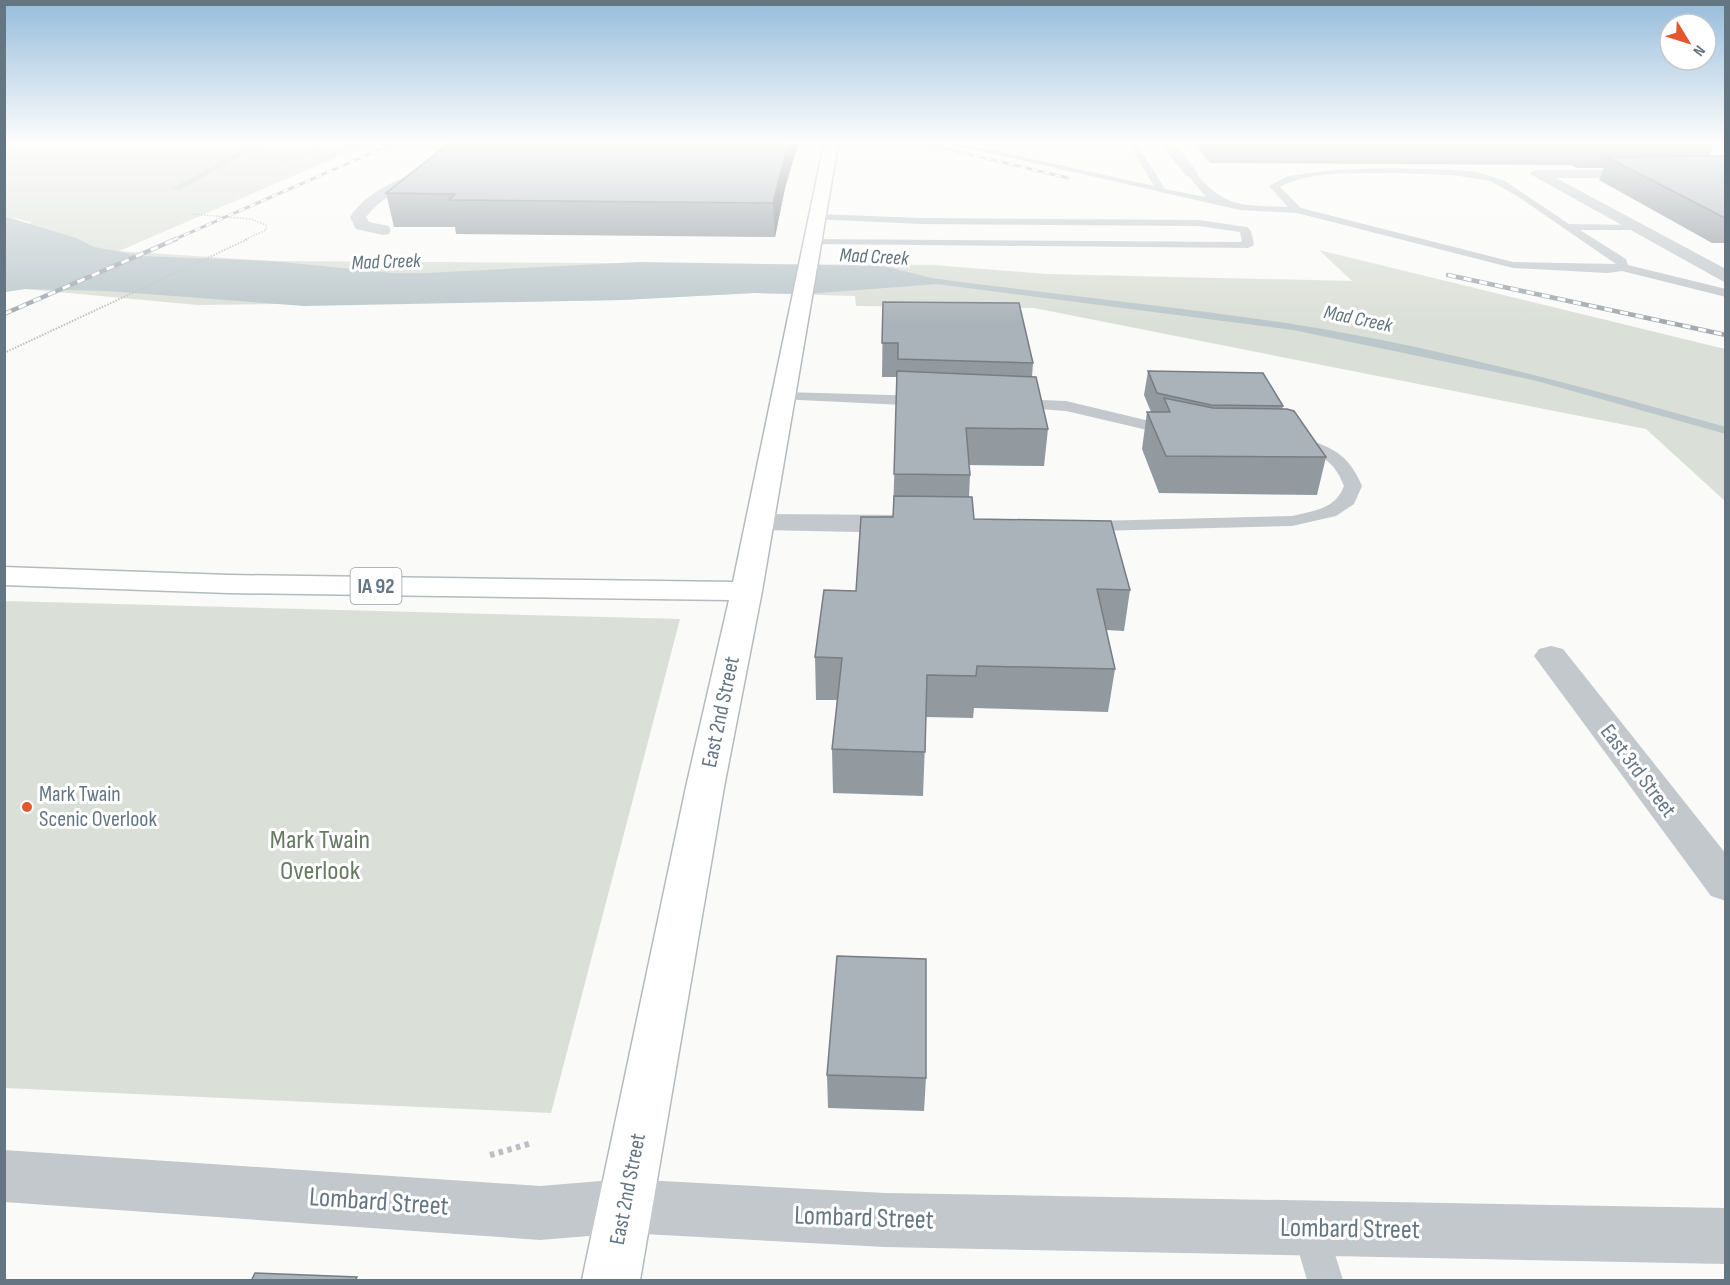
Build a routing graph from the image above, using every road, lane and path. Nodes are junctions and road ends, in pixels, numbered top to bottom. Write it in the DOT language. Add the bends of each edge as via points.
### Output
graph roads {
  1 [pos="368,204"];
  2 [pos="820,204"];
  3 [pos="1227,204"];
  4 [pos="1292,204"];
  5 [pos="1532,204"];
  6 [pos="1592,204"];
  7 [pos="1236,206"];
  8 [pos="1298,210"];
  9 [pos="186,214"];
  10 [pos="818,217"];
  11 [pos="1199,223"];
  12 [pos="1567,227"];
  13 [pos="1634,227"];
  14 [pos="382,230"];
  15 [pos="812,249"];
  16 [pos="1622,267"];
  17 [pos="1725,277"];
  18 [pos="1725,293"];
  19 [pos="4,353"];
  20 [pos="784,396"];
  21 [pos="937,401"];
  22 [pos="996,403"];
  23 [pos="1184,433"];
  24 [pos="1279,438"];
  25 [pos="760,522"];
  26 [pos="930,524"];
  27 [pos="1083,526"];
  28 [pos="4,576"];
  29 [pos="747,591"];
  30 [pos="1551,656"];
  31 [pos="1725,885"];
  32 [pos="4,1176"];
  33 [pos="625,1206"];
  34 [pos="1310,1228"];
  35 [pos="1725,1236"];
  36 [pos="610,1281"];
  37 [pos="1325,1281"];
  1 -- 14 [label="street" via="358,217 362,225"];
  2 -- 10 [label="main road, East 2nd Street"];
  3 -- 7 [label="lane"];
  4 -- 8 [label="lane"];
  5 -- 12 [label="lane"];
  6 -- 13 [label="street"];
  7 -- 8 [label="lane"];
  7 -- 11 [label="lane"];
  8 -- 16 [label="lane" via="1513,266"];
  9 -- 19 [label="path" via="251,219 266,225 266,230"];
  10 -- 11 [label="lane"];
  10 -- 15 [label="main road, East 2nd Street"];
  11 -- 15 [label="lane" via="1243,229 1248,245"];
  12 -- 13 [label="lane"];
  12 -- 16 [label="lane" via="1622,261"];
  13 -- 17 [label="street"];
  15 -- 20 [label="main road, East 2nd Street"];
  16 -- 18 [label="lane"];
  20 -- 21 [label="lane"];
  20 -- 25 [label="main road, East 2nd Street"];
  22 -- 23 [label="lane" via="1066,406"];
  24 -- 27 [label="lane" via="1334,456 1346,468 1353,486 1348,500 1330,512 1292,521"];
  25 -- 26 [label="street"];
  25 -- 29 [label="main road, East 2nd Street"];
  28 -- 29 [label="main road, IA 92" via="240,584"];
  29 -- 33 [label="main road, East 2nd Street" via="705,787"];
  30 -- 31 [label="street, East 3rd Street"];
  32 -- 33 [label="street, Lombard Street" via="540,1213"];
  33 -- 34 [label="street, Lombard Street" via="885,1220"];
  33 -- 36 [label="main road, East 2nd Street"];
  34 -- 35 [label="street, Lombard Street"];
  34 -- 37 [label="lane"];
}
